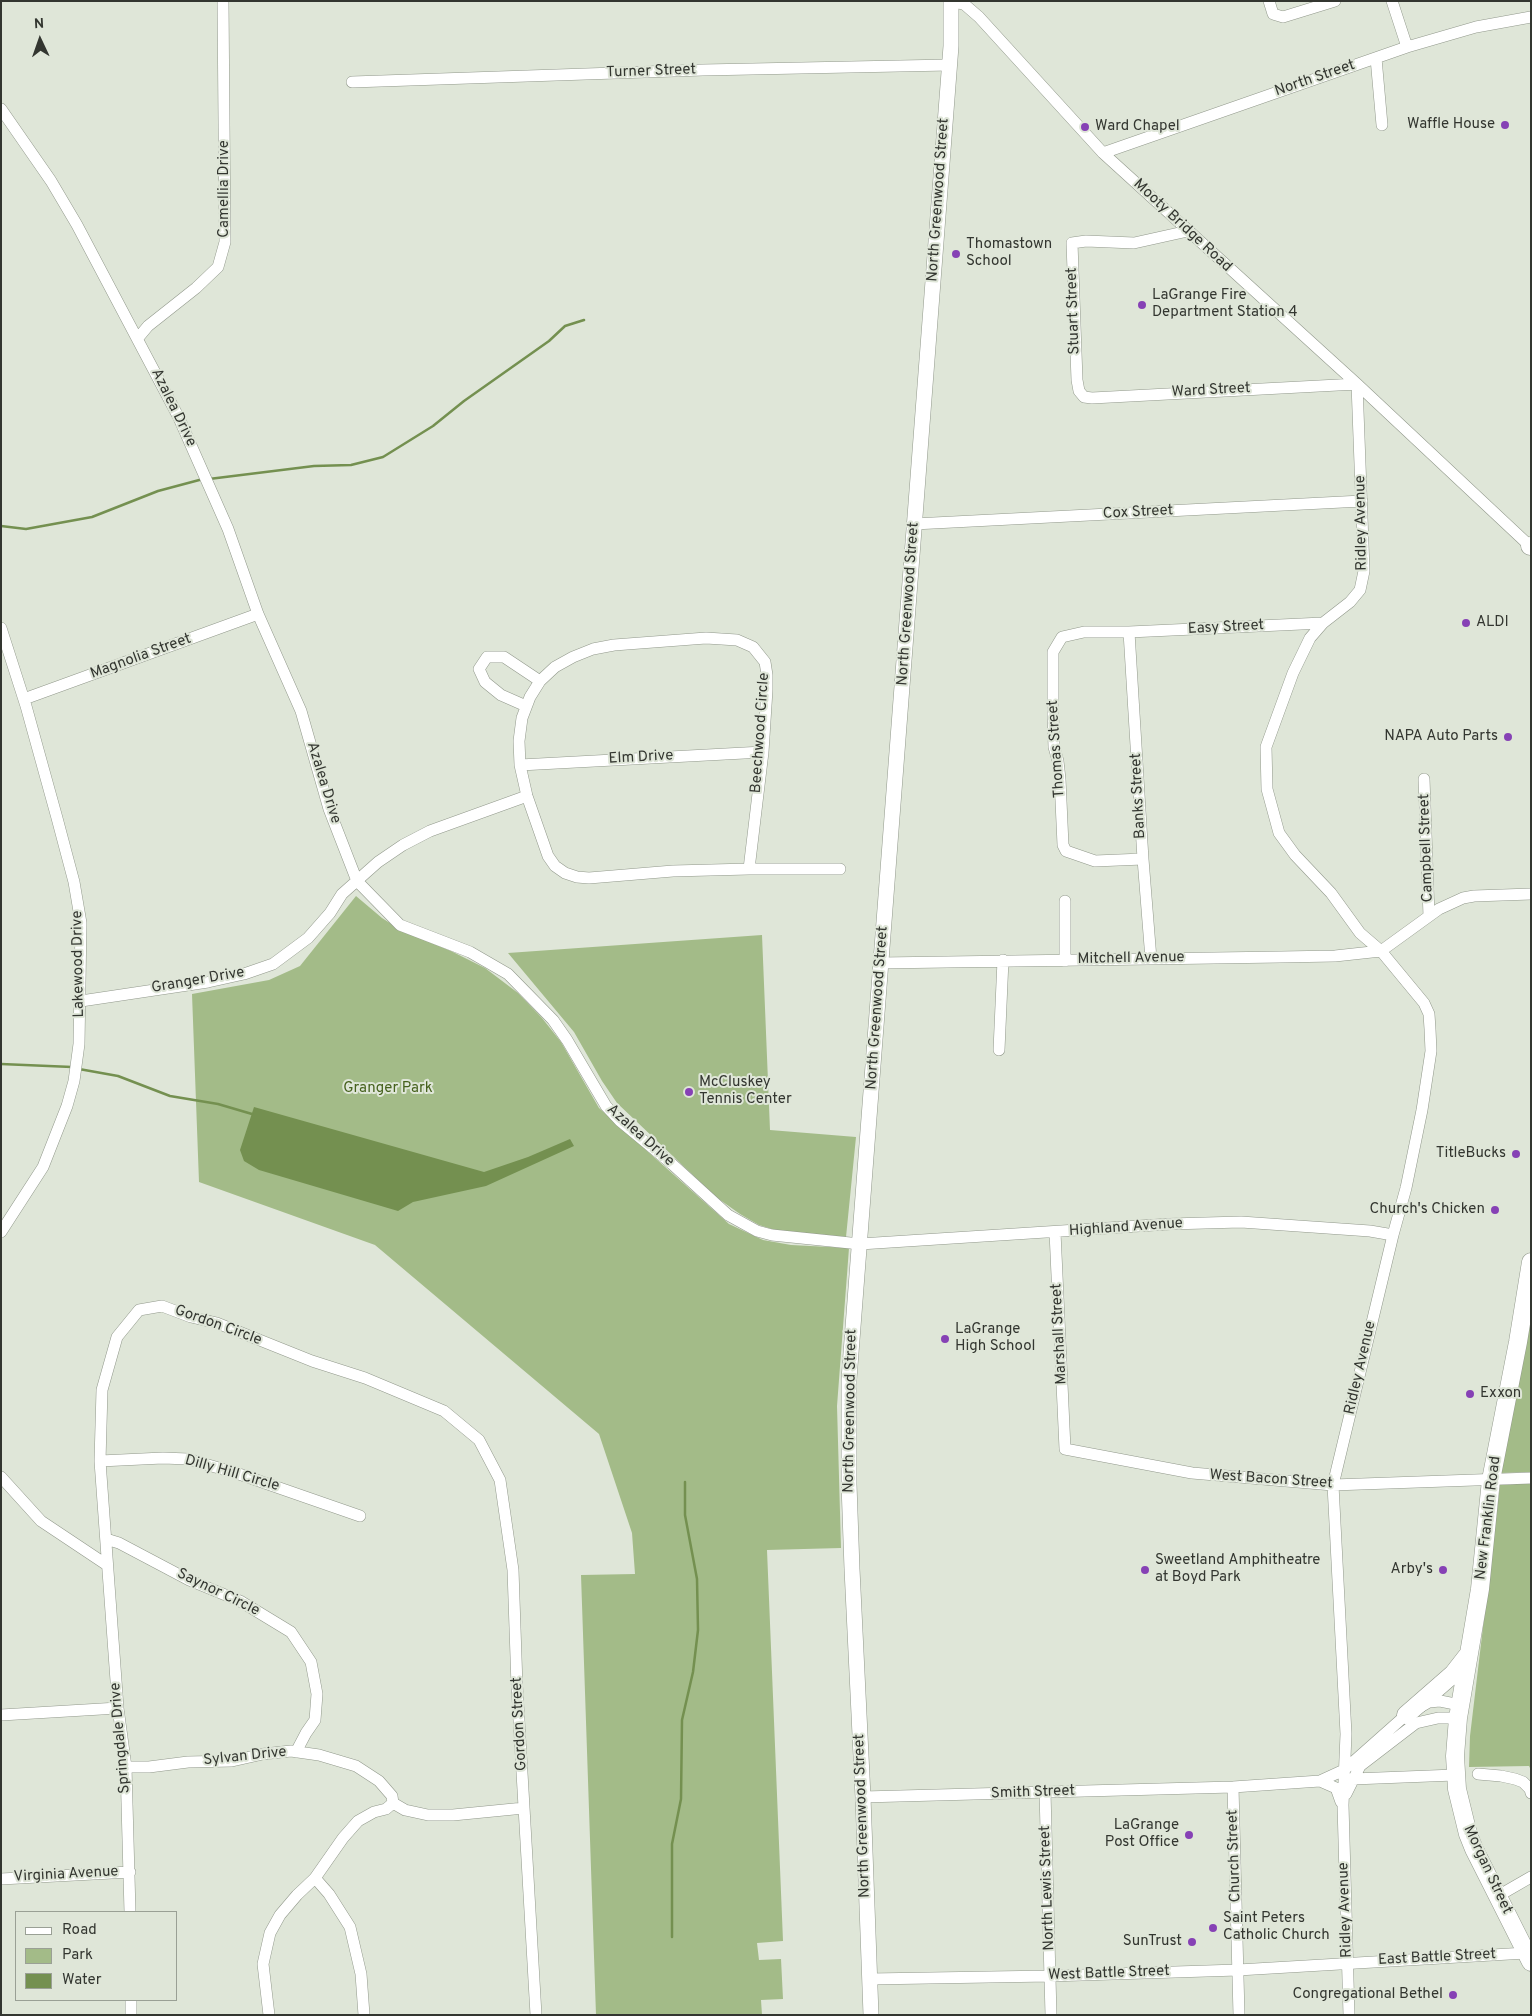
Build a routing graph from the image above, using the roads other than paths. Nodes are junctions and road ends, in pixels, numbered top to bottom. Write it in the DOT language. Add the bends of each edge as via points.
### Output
graph roads {
  1 [pos="223,1"];
  2 [pos="951,1"];
  3 [pos="1269,1"];
  4 [pos="1335,1"];
  5 [pos="1392,1"];
  6 [pos="1531,18"];
  7 [pos="1407,47"];
  8 [pos="1376,58"];
  9 [pos="949,66"];
  10 [pos="352,82"];
  11 [pos="1,109"];
  12 [pos="1382,125"];
  13 [pos="1103,153"];
  14 [pos="1188,231"];
  15 [pos="138,338"];
  16 [pos="1077,380"];
  17 [pos="1357,384"];
  18 [pos="1362,501"];
  19 [pos="914,524"];
  20 [pos="1531,547"];
  21 [pos="258,614"];
  22 [pos="1323,623"];
  23 [pos="1,628"];
  24 [pos="1129,632"];
  25 [pos="540,681"];
  26 [pos="24,699"];
  27 [pos="526,706"];
  28 [pos="763,752"];
  29 [pos="520,765"];
  30 [pos="1424,779"];
  31 [pos="527,796"];
  32 [pos="1143,859"];
  33 [pos="749,869"];
  34 [pos="840,870"];
  35 [pos="357,881"];
  36 [pos="1531,894"];
  37 [pos="1065,901"];
  38 [pos="1429,916"];
  39 [pos="1381,951"];
  40 [pos="1151,959"];
  41 [pos="1003,960"];
  42 [pos="1065,961"];
  43 [pos="881,963"];
  44 [pos="81,1000"];
  45 [pos="999,1050"];
  46 [pos="1,1232"];
  47 [pos="1055,1232"];
  48 [pos="1393,1235"];
  49 [pos="860,1244"];
  50 [pos="1531,1262"];
  51 [pos="1065,1437"];
  52 [pos="479,1440"];
  53 [pos="100,1461"];
  54 [pos="1,1478"];
  55 [pos="1531,1478"];
  56 [pos="1491,1480"];
  57 [pos="1333,1485"];
  58 [pos="360,1516"];
  59 [pos="106,1539"];
  60 [pos="107,1565"];
  61 [pos="1469,1653"];
  62 [pos="118,1708"];
  63 [pos="1459,1711"];
  64 [pos="1,1715"];
  65 [pos="1406,1715"];
  66 [pos="296,1752"];
  67 [pos="126,1766"];
  68 [pos="1344,1770"];
  69 [pos="1478,1774"];
  70 [pos="1455,1775"];
  71 [pos="1353,1779"];
  72 [pos="1320,1781"];
  73 [pos="1233,1787"];
  74 [pos="1202,1788"];
  75 [pos="1045,1792"];
  76 [pos="1531,1793"];
  77 [pos="863,1797"];
  78 [pos="393,1803"];
  79 [pos="1343,1806"];
  80 [pos="1233,1807"];
  81 [pos="524,1808"];
  82 [pos="130,1872"];
  83 [pos="1531,1877"];
  84 [pos="315,1878"];
  85 [pos="1,1879"];
  86 [pos="1498,1896"];
  87 [pos="130,1911"];
  88 [pos="1528,1958"];
  89 [pos="1348,1963"];
  90 [pos="1238,1970"];
  91 [pos="1050,1976"];
  92 [pos="870,1979"];
  93 [pos="131,2001"];
  94 [pos="131,2015"];
  95 [pos="269,2015"];
  96 [pos="364,2015"];
  97 [pos="536,2015"];
  98 [pos="871,2015"];
  99 [pos="1052,2015"];
  100 [pos="1239,2015"];
  101 [pos="1349,2015"];
  1 -- 15 [label="street, Camellia Drive" via="225,242 218,267"];
  2 -- 9 [label="main road, North Greenwood Street"];
  2 -- 13 [label="street, Mooty Bridge Road" via="964,4 979,17"];
  3 -- 4 [label="street" via="1273,14 1282,17"];
  5 -- 7 [label="street"];
  6 -- 7 [label="street, North Street" via="1476,27"];
  7 -- 8 [label="street, North Street"];
  8 -- 12 [label="street"];
  8 -- 13 [label="street, North Street"];
  9 -- 10 [label="street, Turner Street" via="704,70"];
  9 -- 19 [label="main road, North Greenwood Street"];
  11 -- 15 [label="street, Azalea Drive" via="51,181"];
  13 -- 14 [label="street, Mooty Bridge Road"];
  14 -- 16 [label="street, Stuart Street" via="1134,243 1072,243"];
  14 -- 17 [label="street, Mooty Bridge Road"];
  15 -- 21 [label="street, Azalea Drive" via="180,418 224,520"];
  16 -- 17 [label="street, Ward Street" via="1084,396 1092,398"];
  17 -- 18 [label="street, Ridley Avenue"];
  17 -- 20 [label="street, Mooty Bridge Road"];
  18 -- 19 [label="street, Cox Street"];
  18 -- 22 [label="street, Ridley Avenue" via="1364,571 1360,590"];
  19 -- 43 [label="main road, North Greenwood Street"];
  21 -- 26 [label="street, Magnolia Street"];
  21 -- 35 [label="street, Azalea Drive" via="301,711 329,809"];
  22 -- 24 [label="street, Easy Street"];
  22 -- 39 [label="street, Ridley Avenue" via="1310,638 1292,673 1266,747 1267,789 1279,833 1360,932"];
  23 -- 26 [label="street, Lakewood Drive"];
  24 -- 32 [label="street, Banks Street"];
  24 -- 32 [label="street, Thomas Street" via="1084,632 1062,637 1054,652 1053,732 1058,761 1062,840 1066,851 1095,861"];
  25 -- 27 [label="street, Beechwood Circle"];
  25 -- 27 [label="street" via="504,657 487,657 479,669 484,682 501,695"];
  25 -- 28 [label="street, Beechwood Circle" via="573,657 604,646 706,638 743,641 758,651 767,668"];
  26 -- 44 [label="street, Lakewood Drive" via="74,882 81,923"];
  27 -- 29 [label="street, Beechwood Circle" via="518,741"];
  28 -- 29 [label="street, Elm Drive"];
  28 -- 33 [label="street, Beechwood Circle"];
  29 -- 31 [label="street, Beechwood Circle"];
  30 -- 38 [label="street, Campbell Street"];
  31 -- 33 [label="street, Beechwood Circle" via="548,856 555,866 571,876 589,878"];
  31 -- 35 [label="street, Granger Drive" via="423,835 378,862"];
  32 -- 40 [label="street, Banks Street"];
  33 -- 34 [label="street, Beechwood Circle"];
  35 -- 44 [label="street, Granger Drive" via="342,894 330,914 308,938 273,964 208,982"];
  35 -- 49 [label="street, Azalea Drive" via="400,925 470,952 508,974 567,1040 606,1106 728,1214 772,1236"];
  36 -- 38 [label="street" via="1463,898"];
  37 -- 42 [label="street"];
  38 -- 39 [label="street"];
  39 -- 40 [label="street, Mitchell Avenue" via="1335,956"];
  39 -- 48 [label="street, Ridley Avenue" via="1424,1003 1429,1014 1431,1051 1406,1188"];
  40 -- 42 [label="street, Mitchell Avenue"];
  41 -- 42 [label="street, Mitchell Avenue"];
  41 -- 43 [label="street, Mitchell Avenue"];
  41 -- 45 [label="street"];
  43 -- 49 [label="main road, North Greenwood Street"];
  44 -- 46 [label="street, Lakewood Drive" via="79,1044 67,1106 43,1167"];
  47 -- 48 [label="street, Highland Avenue" via="1241,1222"];
  47 -- 49 [label="street, Highland Avenue"];
  47 -- 51 [label="street, Marshall Street"];
  48 -- 57 [label="street, Ridley Avenue"];
  49 -- 77 [label="main road, North Greenwood Street" via="849,1379 849,1484"];
  50 -- 56 [label="highway, New Franklin Road"];
  51 -- 57 [label="street, West Bacon Street" via="1065,1449 1192,1473"];
  52 -- 53 [label="street, Gordon Circle" via="444,1411 365,1378 162,1306 139,1310 117,1337 102,1390"];
  52 -- 81 [label="street, Gordon Street" via="500,1480 514,1570"];
  53 -- 58 [label="street, Dilly Hill Circle" via="188,1460"];
  53 -- 59 [label="street, Gordon Circle"];
  54 -- 60 [label="street" via="41,1521"];
  55 -- 56 [label="street, West Bacon Street"];
  56 -- 57 [label="street, West Bacon Street"];
  56 -- 61 [label="highway, New Franklin Road" via="1480,1589"];
  57 -- 68 [label="street, Ridley Avenue" via="1346,1734"];
  59 -- 60 [label="street, Gordon Circle"];
  59 -- 66 [label="street, Saynor Circle" via="240,1601 291,1632 311,1662 318,1694 315,1720"];
  60 -- 62 [label="street, Springdale Drive"];
  61 -- 63 [label="highway, New Franklin Road"];
  61 -- 65 [label="highway" via="1453,1674"];
  62 -- 64 [label="street"];
  62 -- 67 [label="street, Springdale Drive"];
  63 -- 65 [label="street, Smith Street" via="1440,1701 1429,1702"];
  63 -- 70 [label="highway, New Franklin Road"];
  63 -- 71 [label="street, Ridley Avenue" via="1416,1723 1360,1766"];
  65 -- 68 [label="street, Smith Street"];
  66 -- 67 [label="street, Sylvan Drive" via="149,1767"];
  66 -- 78 [label="street, Sylvan Drive" via="356,1766 378,1781 392,1796"];
  67 -- 82 [label="street, Springdale Drive"];
  68 -- 72 [label="street, Smith Street"];
  68 -- 79 [label="street, Ridley Avenue"];
  69 -- 76 [label="street" via="1515,1779"];
  70 -- 71 [label="street"];
  70 -- 86 [label="highway, Morgan Street" via="1468,1834"];
  71 -- 79 [label="street, Ridley Avenue"];
  72 -- 73 [label="street, Smith Street"];
  72 -- 79 [label="street, Ridley Avenue" via="1336,1788"];
  73 -- 74 [label="street, Smith Street"];
  73 -- 80 [label="street, Church Street"];
  74 -- 75 [label="street, Smith Street"];
  74 -- 80 [label="street, Smith Street" via="1223,1794"];
  75 -- 77 [label="street, Smith Street"];
  75 -- 91 [label="street, North Lewis Street"];
  77 -- 92 [label="main road, North Greenwood Street"];
  78 -- 81 [label="street" via="405,1810 452,1815"];
  78 -- 84 [label="street" via="386,1810 374,1812 358,1822"];
  79 -- 89 [label="street, Ridley Avenue"];
  80 -- 90 [label="street, Church Street"];
  81 -- 97 [label="street, Gordon Street"];
  82 -- 85 [label="street, Virginia Avenue"];
  82 -- 87 [label="street, Springdale Drive"];
  83 -- 86 [label="street"];
  84 -- 95 [label="street" via="280,1914 270,1933 263,1964"];
  84 -- 96 [label="street" via="350,1927 361,1974"];
  86 -- 88 [label="highway, Morgan Street"];
  88 -- 89 [label="street, East Battle Street"];
  89 -- 90 [label="street, West Battle Street"];
  89 -- 101 [label="street, Ridley Avenue"];
  90 -- 91 [label="street, West Battle Street"];
  90 -- 100 [label="street, Church Street"];
  91 -- 92 [label="street, West Battle Street"];
  91 -- 99 [label="street, North Lewis Street"];
  92 -- 98 [label="main road, North Greenwood Street"];
  93 -- 94 [label="street"];
}
